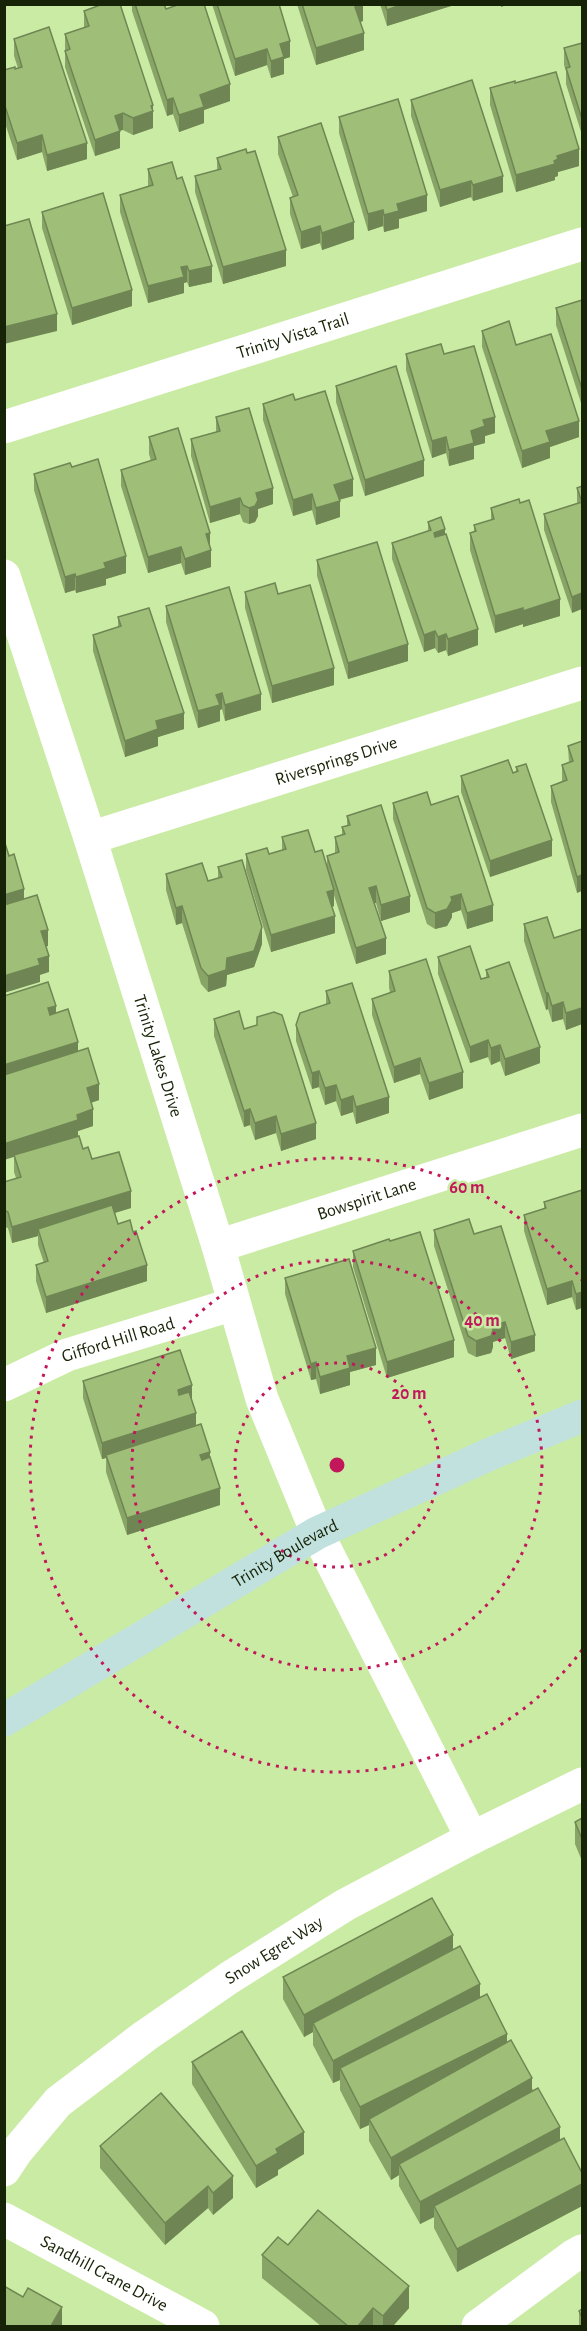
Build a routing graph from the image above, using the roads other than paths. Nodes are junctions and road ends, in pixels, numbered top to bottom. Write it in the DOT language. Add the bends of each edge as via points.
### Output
graph roads {
  1 [pos="582,244"];
  2 [pos="4,427"];
  3 [pos="4,576"];
  4 [pos="582,682"];
  5 [pos="90,838"];
  6 [pos="582,1130"];
  7 [pos="218,1246"];
  8 [pos="234,1304"];
  9 [pos="4,1385"];
  10 [pos="582,1416"];
  11 [pos="317,1533"];
  12 [pos="4,1720"];
  13 [pos="582,1784"];
  14 [pos="472,1838"];
  15 [pos="4,2170"];
  16 [pos="4,2219"];
  17 [pos="582,2251"];
  18 [pos="203,2326"];
  19 [pos="478,2326"];
  1 -- 2 [label="street, Trinity Vista Trail"];
  3 -- 5 [label="street, Trinity Lakes Drive"];
  4 -- 5 [label="street, Riversprings Drive"];
  5 -- 7 [label="street, Trinity Lakes Drive"];
  6 -- 7 [label="street, Bowspirit Lane"];
  7 -- 8 [label="street, Trinity Lakes Drive"];
  8 -- 9 [label="street, Gifford Hill Road" via="67,1354"];
  8 -- 11 [label="street, Trinity Lakes Drive" via="262,1399"];
  10 -- 11 [label="main road, Trinity Boulevard"];
  11 -- 12 [label="main road, Trinity Boulevard"];
  11 -- 14 [label="street, Trinity Lakes Drive"];
  13 -- 14 [label="street, Snow Egret Way"];
  14 -- 15 [label="street, Snow Egret Way" via="345,1905 145,2036 58,2102"];
  16 -- 18 [label="street, Sandhill Crane Drive"];
  17 -- 19 [label="street"];
}
